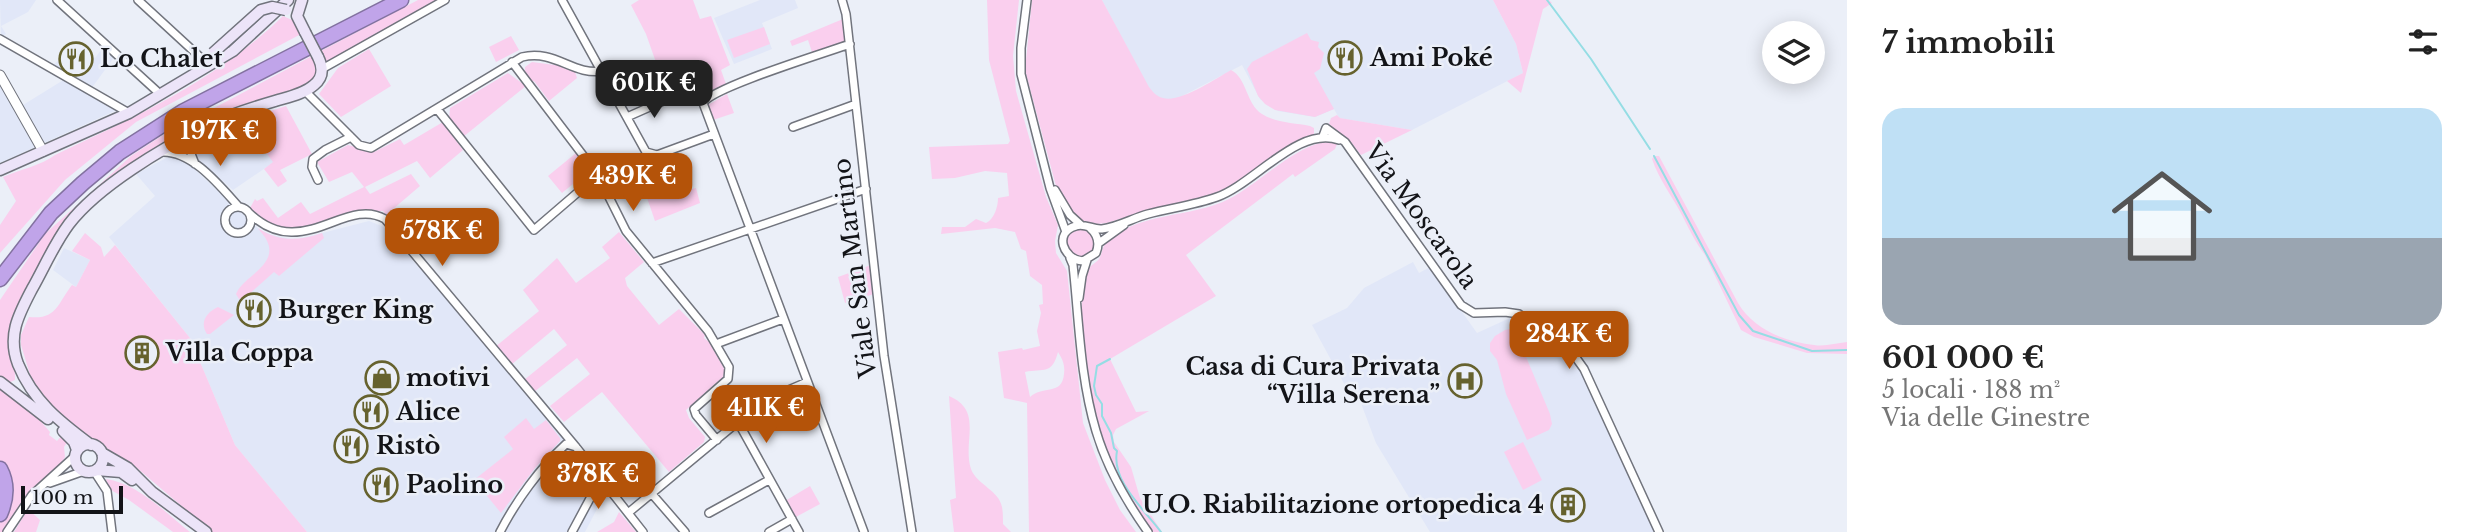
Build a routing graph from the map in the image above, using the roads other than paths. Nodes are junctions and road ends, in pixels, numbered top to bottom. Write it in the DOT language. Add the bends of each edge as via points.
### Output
graph roads {
  1 [pos="57,0"];
  2 [pos="138,0"];
  3 [pos="302,0"];
  4 [pos="381,0"];
  5 [pos="401,0"];
  6 [pos="445,0"];
  7 [pos="562,0"];
  8 [pos="842,0"];
  9 [pos="1027,0"];
  10 [pos="287,5"];
  11 [pos="297,16"];
  12 [pos="0,39"];
  13 [pos="850,44"];
  14 [pos="201,58"];
  15 [pos="512,62"];
  16 [pos="322,69"];
  17 [pos="603,71"];
  18 [pos="0,75"];
  19 [pos="179,83"];
  20 [pos="305,91"];
  21 [pos="160,94"];
  22 [pos="670,98"];
  23 [pos="856,104"];
  24 [pos="437,109"];
  25 [pos="129,113"];
  26 [pos="627,117"];
  27 [pos="793,127"];
  28 [pos="194,132"];
  29 [pos="714,134"];
  30 [pos="351,137"];
  31 [pos="43,151"];
  32 [pos="157,152"];
  33 [pos="196,165"];
  34 [pos="0,170"];
  35 [pos="598,175"];
  36 [pos="318,180"];
  37 [pos="1049,180"];
  38 [pos="866,189"];
  39 [pos="225,192"];
  40 [pos="243,209"];
  41 [pos="227,213"];
  42 [pos="1135,219"];
  43 [pos="1082,225"];
  44 [pos="1090,228"];
  45 [pos="749,229"];
  46 [pos="1066,232"];
  47 [pos="1099,243"];
  48 [pos="1070,258"];
  49 [pos="1087,260"];
  50 [pos="0,263"];
  51 [pos="652,263"];
  52 [pos="0,279"];
  53 [pos="1077,313"];
  54 [pos="783,319"];
  55 [pos="716,344"];
  56 [pos="18,362"];
  57 [pos="0,381"];
  58 [pos="807,382"];
  59 [pos="738,422"];
  60 [pos="561,430"];
  61 [pos="717,440"];
  62 [pos="91,445"];
  63 [pos="576,447"];
  64 [pos="558,451"];
  65 [pos="76,453"];
  66 [pos="102,453"];
  67 [pos="0,469"];
  68 [pos="91,471"];
  69 [pos="601,478"];
  70 [pos="769,480"];
  71 [pos="40,488"];
  72 [pos="652,494"];
  73 [pos="628,513"];
  74 [pos="709,513"];
  75 [pos="0,514"];
  76 [pos="792,519"];
  77 [pos="7,532"];
  78 [pos="112,532"];
  79 [pos="197,532"];
  80 [pos="206,532"];
  81 [pos="500,532"];
  82 [pos="572,532"];
  83 [pos="643,532"];
  84 [pos="685,532"];
  85 [pos="769,532"];
  86 [pos="799,532"];
  87 [pos="864,532"];
  88 [pos="912,532"];
  89 [pos="1147,532"];
  90 [pos="1659,532"];
  1 -- 21 [label="street"];
  2 -- 14 [label="street"];
  3 -- 11 [label="main road"];
  4 -- 50 [label="highway" via="148,121 65,186"];
  5 -- 52 [label="highway" via="184,111 130,145 51,213"];
  6 -- 16 [label="street"];
  7 -- 17 [label="street"];
  8 -- 13 [label="street, Viale San Martino"];
  9 -- 37 [label="street" via="1021,74"];
  10 -- 11 [label="main road"];
  10 -- 19 [label="main road" via="233,51"];
  10 -- 19 [label="main road, bridge" via="261,10"];
  11 -- 16 [label="main road, bridge"];
  12 -- 25 [label="street"];
  13 -- 23 [label="street, Viale San Martino"];
  13 -- 29 [label="street" via="728,88 703,102"];
  15 -- 17 [label="street" via="537,54 588,73"];
  15 -- 24 [label="street"];
  15 -- 35 [label="street"];
  16 -- 20 [label="main road" via="320,79"];
  17 -- 26 [label="street"];
  18 -- 31 [label="street"];
  19 -- 21 [label="main road"];
  20 -- 28 [label="main road" via="229,115"];
  20 -- 30 [label="street"];
  21 -- 25 [label="main road"];
  22 -- 26 [label="street"];
  23 -- 27 [label="street"];
  23 -- 38 [label="street, Viale San Martino"];
  24 -- 30 [label="street" via="371,148"];
  24 -- 35 [label="street" via="534,230"];
  25 -- 31 [label="main road"];
  26 -- 29 [label="street" via="652,155"];
  28 -- 32 [label="main road"];
  28 -- 33 [label="street" via="188,146"];
  29 -- 45 [label="street"];
  30 -- 36 [label="street" via="313,159"];
  31 -- 34 [label="main road"];
  32 -- 33 [label="street" via="173,152"];
  32 -- 56 [label="main road" via="69,224 15,324"];
  33 -- 39 [label="street"];
  35 -- 51 [label="street" via="626,231"];
  37 -- 43 [label="street" via="1070,215"];
  37 -- 46 [label="street"];
  38 -- 45 [label="street"];
  38 -- 88 [label="street, Viale San Martino" via="886,376"];
  39 -- 40 [label="street"];
  39 -- 41 [label="street"];
  40 -- 41 [label="street" via="232,208"];
  40 -- 41 [label="street" via="250,223 240,233 228,228"];
  40 -- 60 [label="street" via="265,226 289,233 368,214 385,219"];
  42 -- 44 [label="street" via="1104,229"];
  42 -- 47 [label="street"];
  42 -- 90 [label="street, Via Moscarola" via="1218,197 1325,132 1345,142 1461,305 1474,313 1519,314 1574,355"];
  43 -- 44 [label="street"];
  43 -- 46 [label="street"];
  44 -- 47 [label="street"];
  45 -- 51 [label="street"];
  45 -- 54 [label="street"];
  46 -- 48 [label="street" via="1063,246"];
  47 -- 49 [label="street"];
  48 -- 49 [label="street"];
  48 -- 53 [label="street"];
  49 -- 53 [label="street"];
  51 -- 55 [label="street"];
  53 -- 89 [label="street" via="1095,430 1112,474"];
  54 -- 55 [label="street"];
  54 -- 58 [label="street"];
  55 -- 61 [label="street" via="729,367 728,379 694,409"];
  56 -- 57 [label="main road" via="16,381"];
  56 -- 62 [label="main road" via="39,402"];
  57 -- 65 [label="main road" via="67,434"];
  58 -- 59 [label="street" via="766,398"];
  58 -- 87 [label="street"];
  59 -- 61 [label="street"];
  59 -- 70 [label="street"];
  60 -- 63 [label="street"];
  60 -- 64 [label="street" via="563,443"];
  61 -- 72 [label="street"];
  62 -- 65 [label="main road" via="83,445"];
  62 -- 66 [label="main road"];
  63 -- 64 [label="street" via="566,444"];
  63 -- 69 [label="street"];
  64 -- 81 [label="street"];
  65 -- 68 [label="main road" via="76,464"];
  65 -- 71 [label="street"];
  66 -- 68 [label="main road" via="102,463"];
  66 -- 80 [label="main road" via="128,468"];
  67 -- 75 [label="highway" via="6,488"];
  68 -- 71 [label="street"];
  68 -- 78 [label="street" via="107,491"];
  68 -- 79 [label="main road" via="126,475"];
  69 -- 73 [label="street"];
  69 -- 82 [label="street"];
  70 -- 74 [label="street"];
  70 -- 76 [label="street"];
  71 -- 77 [label="street"];
  72 -- 73 [label="street"];
  72 -- 84 [label="street"];
  73 -- 83 [label="street"];
  76 -- 85 [label="street"];
  76 -- 86 [label="street"];
}
